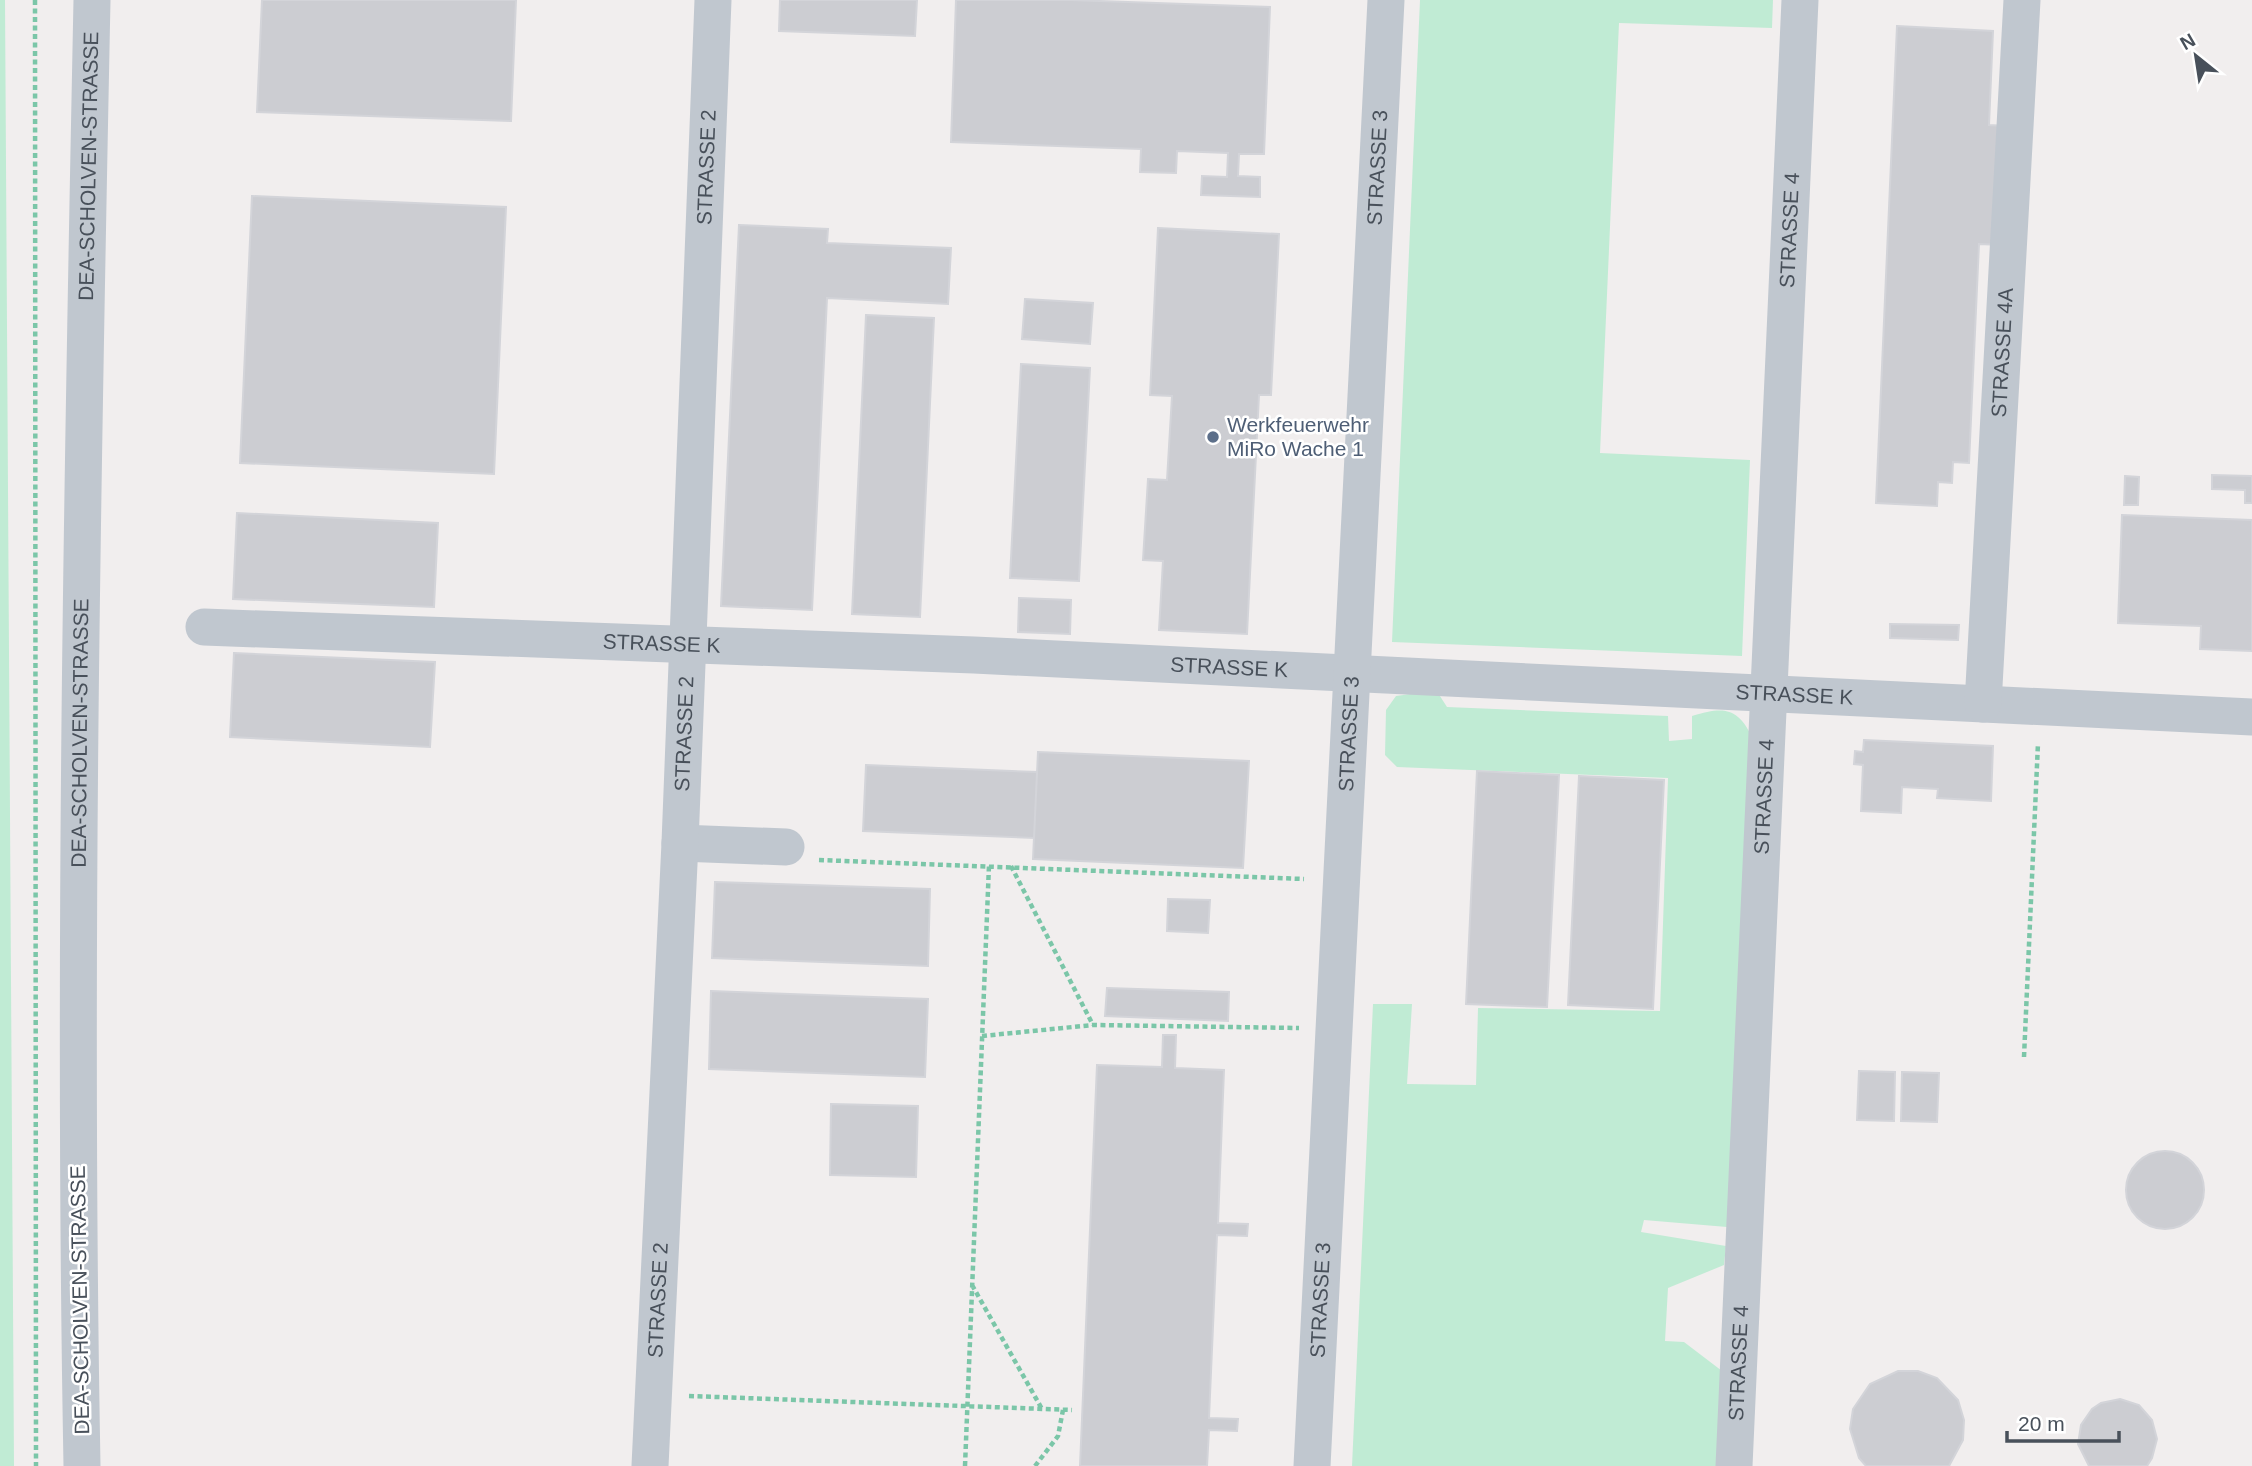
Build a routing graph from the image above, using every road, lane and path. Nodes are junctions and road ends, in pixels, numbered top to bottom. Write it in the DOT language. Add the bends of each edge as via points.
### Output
graph roads {
  1 [pos="35,0"];
  2 [pos="92,0"];
  3 [pos="713,0"];
  4 [pos="1387,0"];
  5 [pos="1800,0"];
  6 [pos="2022,0"];
  7 [pos="204,627"];
  8 [pos="687,642"];
  9 [pos="1354,675"];
  10 [pos="1770,694"];
  11 [pos="1983,704"];
  12 [pos="2039,707"];
  13 [pos="2252,717"];
  14 [pos="680,843"];
  15 [pos="786,847"];
  16 [pos="989,865"];
  17 [pos="1011,866"];
  18 [pos="1343,881"];
  19 [pos="1093,1025"];
  20 [pos="1335,1028"];
  21 [pos="982,1036"];
  22 [pos="2024,1056"];
  23 [pos="972,1285"];
  24 [pos="653,1394"];
  25 [pos="966,1405"];
  26 [pos="1042,1409"];
  27 [pos="1063,1410"];
  28 [pos="1072,1410"];
  29 [pos="36,1466"];
  30 [pos="82,1466"];
  31 [pos="650,1466"];
  32 [pos="965,1466"];
  33 [pos="1035,1466"];
  34 [pos="1312,1466"];
  35 [pos="1734,1466"];
  1 -- 29 [label="path"];
  2 -- 30 [label="street, DEA-SCHOLVEN-STRASSE" via="80,590"];
  3 -- 8 [label="street, STRASSE 2"];
  4 -- 9 [label="street, STRASSE 3"];
  5 -- 10 [label="street, STRASSE 4"];
  6 -- 11 [label="street, STRASSE 4A"];
  7 -- 8 [label="street, STRASSE K"];
  8 -- 9 [label="street, STRASSE K"];
  8 -- 14 [label="street, STRASSE 2"];
  9 -- 10 [label="street, STRASSE K"];
  9 -- 18 [label="street, STRASSE 3"];
  10 -- 11 [label="street, STRASSE K"];
  10 -- 35 [label="street, STRASSE 4"];
  11 -- 12 [label="street, STRASSE K"];
  12 -- 13 [label="street, STRASSE K"];
  12 -- 22 [label="path"];
  14 -- 15 [label="street"];
  14 -- 24 [label="street, STRASSE 2"];
  15 -- 16 [label="path" via="798,859"];
  16 -- 17 [label="path"];
  16 -- 21 [label="path"];
  17 -- 18 [label="path"];
  17 -- 19 [label="path"];
  18 -- 20 [label="street, STRASSE 3"];
  19 -- 20 [label="path"];
  19 -- 21 [label="path"];
  20 -- 34 [label="street, STRASSE 3"];
  21 -- 23 [label="path"];
  23 -- 25 [label="path"];
  23 -- 26 [label="path"];
  24 -- 25 [label="path"];
  24 -- 31 [label="street, STRASSE 2"];
  25 -- 26 [label="path"];
  25 -- 32 [label="path"];
  26 -- 27 [label="path"];
  27 -- 28 [label="path"];
  27 -- 33 [label="path" via="1058,1436"];
}
